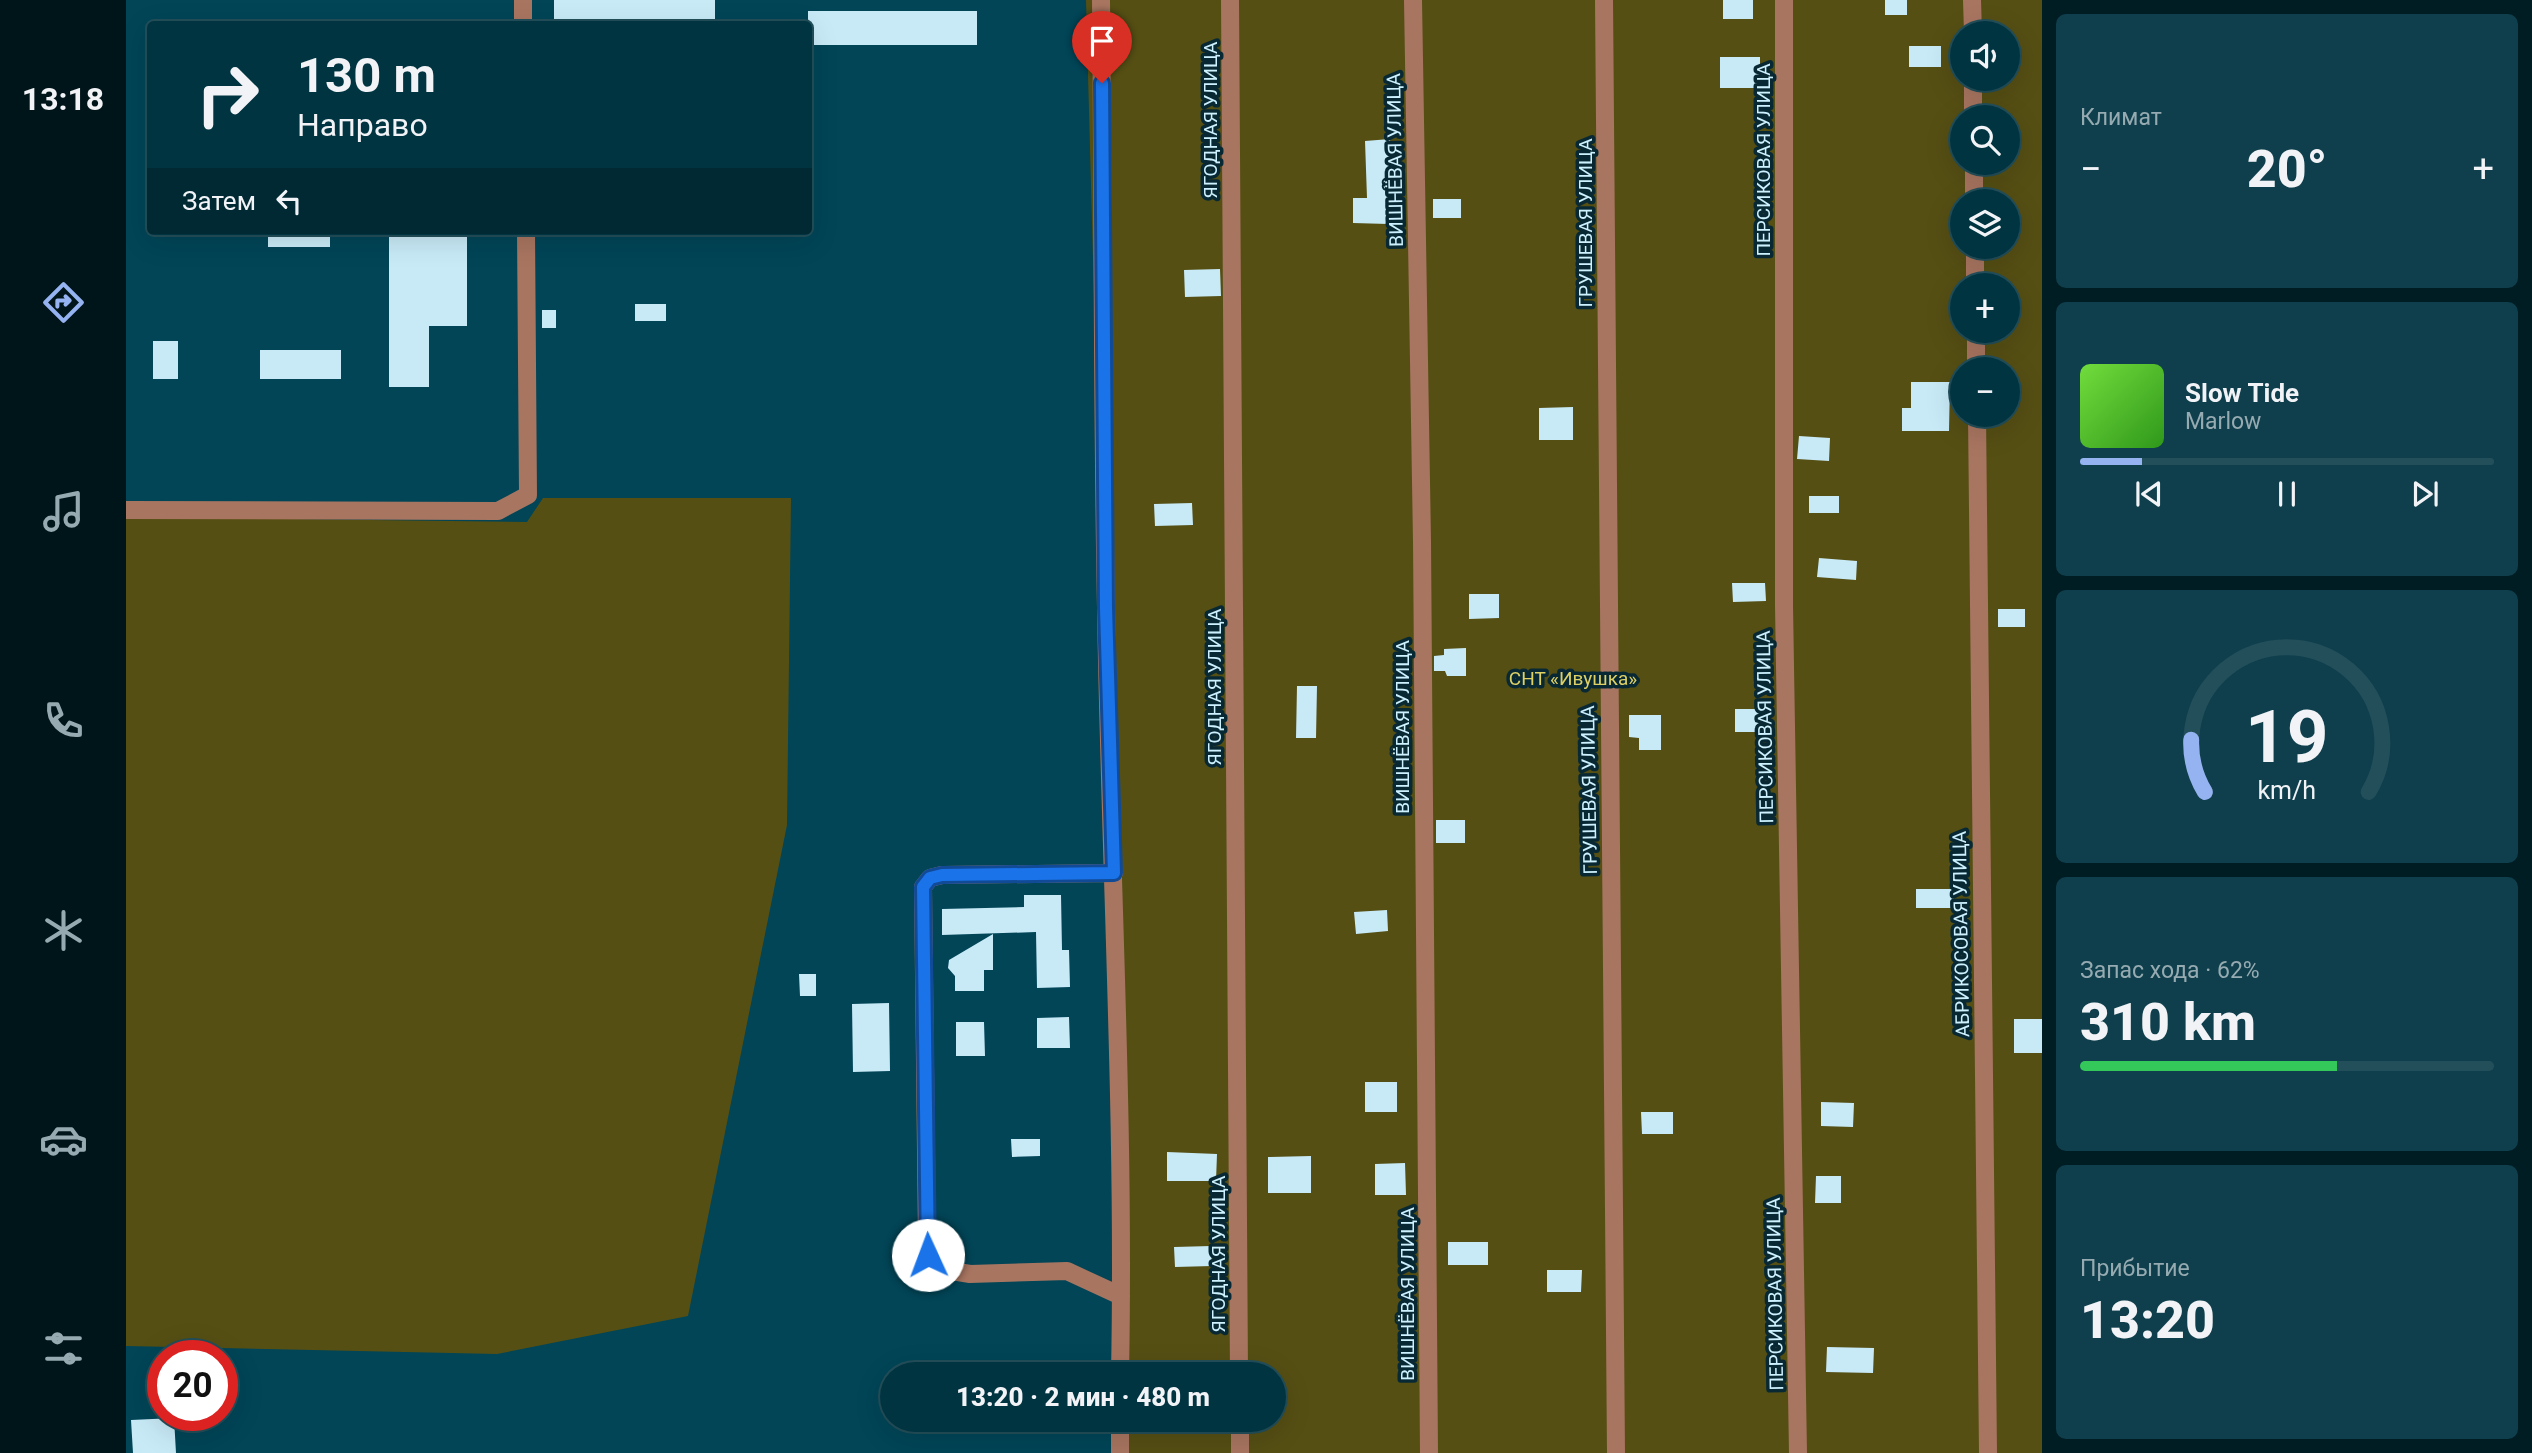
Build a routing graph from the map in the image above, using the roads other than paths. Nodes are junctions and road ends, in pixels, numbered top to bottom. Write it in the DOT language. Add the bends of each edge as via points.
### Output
graph roads {
  1 [pos="523,0"];
  2 [pos="1101,0"];
  3 [pos="1230,0"];
  4 [pos="1413,0"];
  5 [pos="1604,0"];
  6 [pos="1784,0"];
  7 [pos="1972,0"];
  8 [pos="523,21"];
  9 [pos="1973,21"];
  10 [pos="526,235"];
  11 [pos="1977,427"];
  12 [pos="126,510"];
  13 [pos="1114,873"];
  14 [pos="1121,1296"];
  15 [pos="1120,1362"];
  16 [pos="1239,1362"];
  17 [pos="1120,1432"];
  18 [pos="1240,1432"];
  19 [pos="1120,1453"];
  20 [pos="1240,1453"];
  21 [pos="1429,1453"];
  22 [pos="1616,1453"];
  23 [pos="1798,1453"];
  24 [pos="1988,1453"];
  1 -- 8 [label="street"];
  2 -- 13 [label="street" via="1106,608"];
  3 -- 16 [label="street, ЯГОДНАЯ УЛИЦА"];
  4 -- 21 [label="street, ВИШНЁВАЯ УЛИЦА"];
  5 -- 22 [label="street, ГРУШЕВАЯ УЛИЦА"];
  6 -- 23 [label="street, ПЕРСИКОВАЯ УЛИЦА" via="1784,606"];
  7 -- 9 [label="street"];
  10 -- 12 [label="street" via="528,495 498,511"];
  11 -- 24 [label="street, АБРИКОСОВАЯ УЛИЦА"];
  13 -- 14 [label="street"];
  13 -- 14 [label="street" via="942,875 930,878 923,887 927,1239 928,1255 946,1270 1067,1271"];
  14 -- 15 [label="street"];
  17 -- 19 [label="street"];
  18 -- 20 [label="street"];
}
